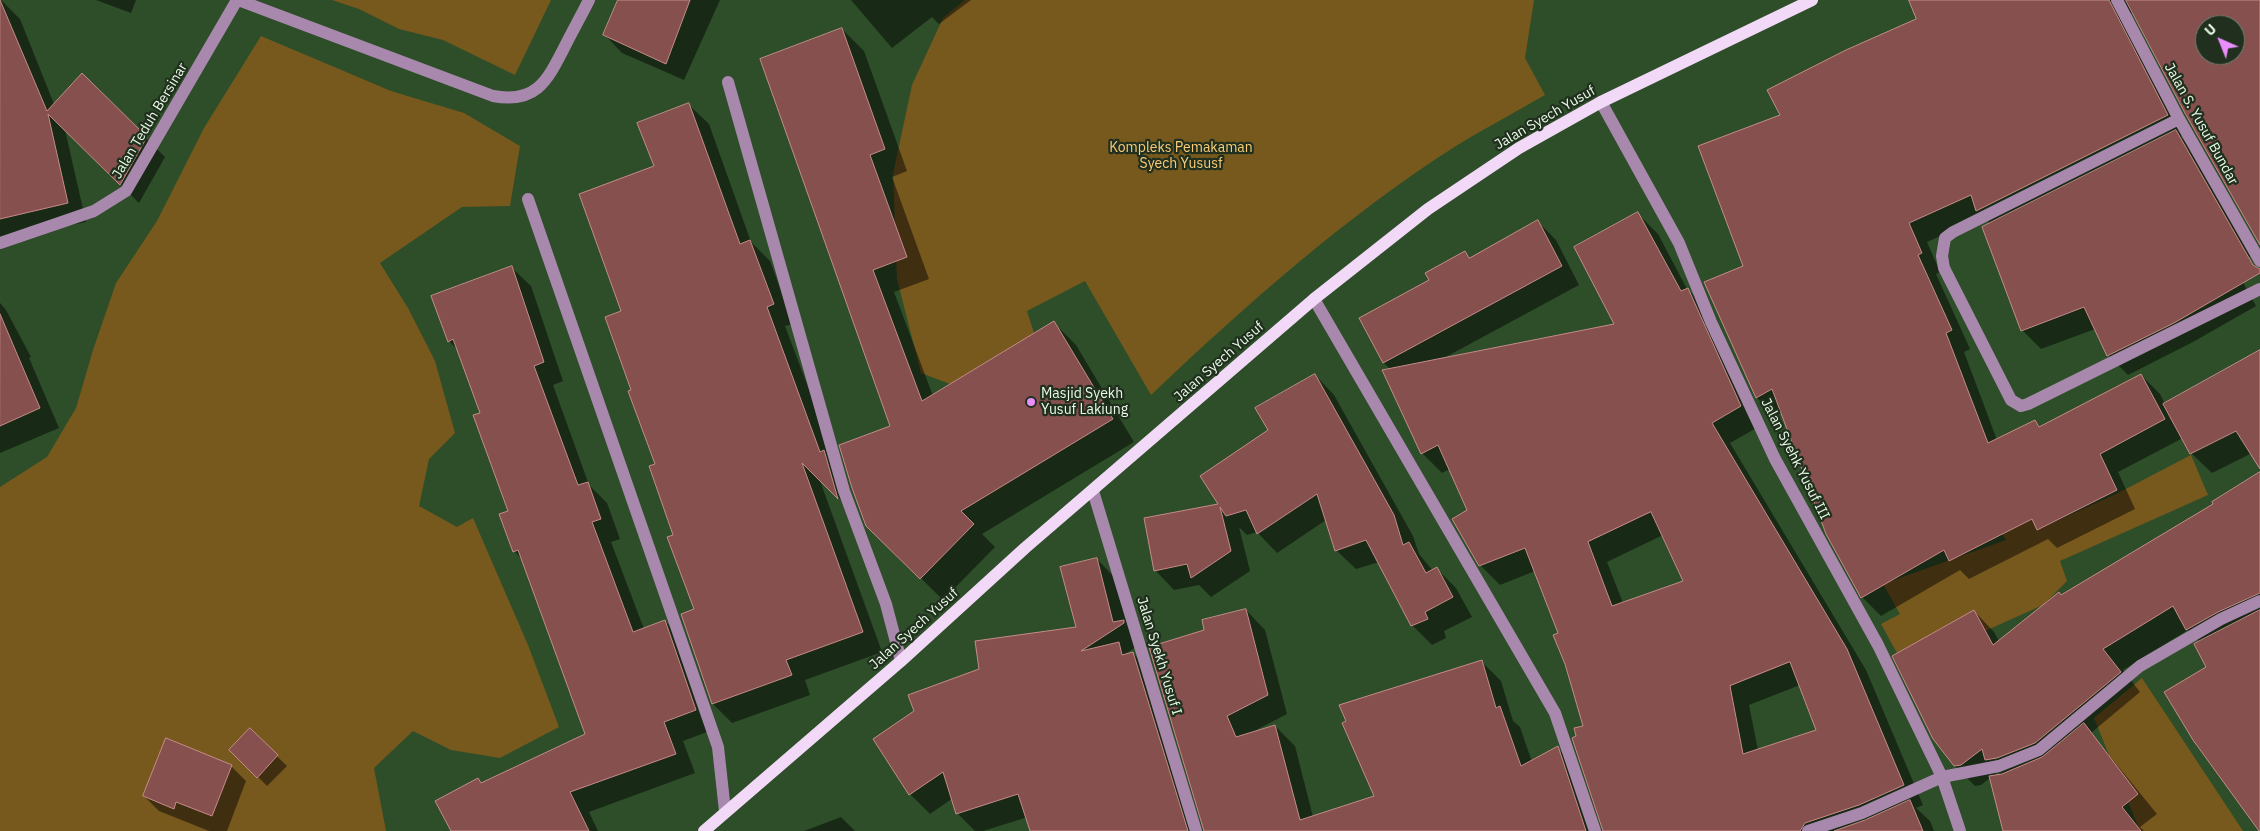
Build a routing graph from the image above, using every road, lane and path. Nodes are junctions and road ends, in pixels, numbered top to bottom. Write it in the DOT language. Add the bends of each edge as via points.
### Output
graph roads {
  1 [pos="237,0"];
  2 [pos="589,0"];
  3 [pos="1812,0"];
  4 [pos="2117,0"];
  5 [pos="728,82"];
  6 [pos="1601,102"];
  7 [pos="2179,119"];
  8 [pos="528,199"];
  9 [pos="0,242"];
  10 [pos="2260,261"];
  11 [pos="2260,289"];
  12 [pos="1314,299"];
  13 [pos="1094,491"];
  14 [pos="2260,600"];
  15 [pos="901,661"];
  16 [pos="1942,777"];
  17 [pos="725,812"];
  18 [pos="704,831"];
  19 [pos="1196,831"];
  20 [pos="1595,831"];
  21 [pos="1808,831"];
  22 [pos="1960,831"];
  1 -- 2 [label="street" via="508,99 538,89 549,78"];
  1 -- 9 [label="street, Jalan Teduh Bersinar" via="126,191 94,211"];
  3 -- 6 [label="main road, Jalan Syech Yusuf"];
  4 -- 7 [label="street, Jalan S. Yusuf Bundar"];
  5 -- 15 [label="street" via="844,491 886,604"];
  6 -- 12 [label="main road, Jalan Syech Yusuf" via="1519,148 1428,209"];
  6 -- 16 [label="street, Jalan Syehk Yusuf III" via="1679,243 1711,322 1775,459 1878,645"];
  7 -- 10 [label="street, Jalan S. Yusuf Bundar"];
  7 -- 11 [label="street" via="1949,235 1945,238 1942,256 1951,285 2011,400 2021,406"];
  8 -- 17 [label="street" via="718,747"];
  12 -- 13 [label="main road, Jalan Syech Yusuf"];
  12 -- 20 [label="street" via="1555,713"];
  13 -- 15 [label="main road, Jalan Syech Yusuf"];
  13 -- 19 [label="street, Jalan Syekh Yusuf I"];
  14 -- 16 [label="street" via="2140,666 2039,750 1999,766"];
  15 -- 17 [label="main road, Jalan Syech Yusuf"];
  16 -- 21 [label="street" via="1862,813"];
  16 -- 22 [label="street, Jalan Syehk Yusuf III"];
  17 -- 18 [label="main road, Jalan Syech Yusuf"];
}
